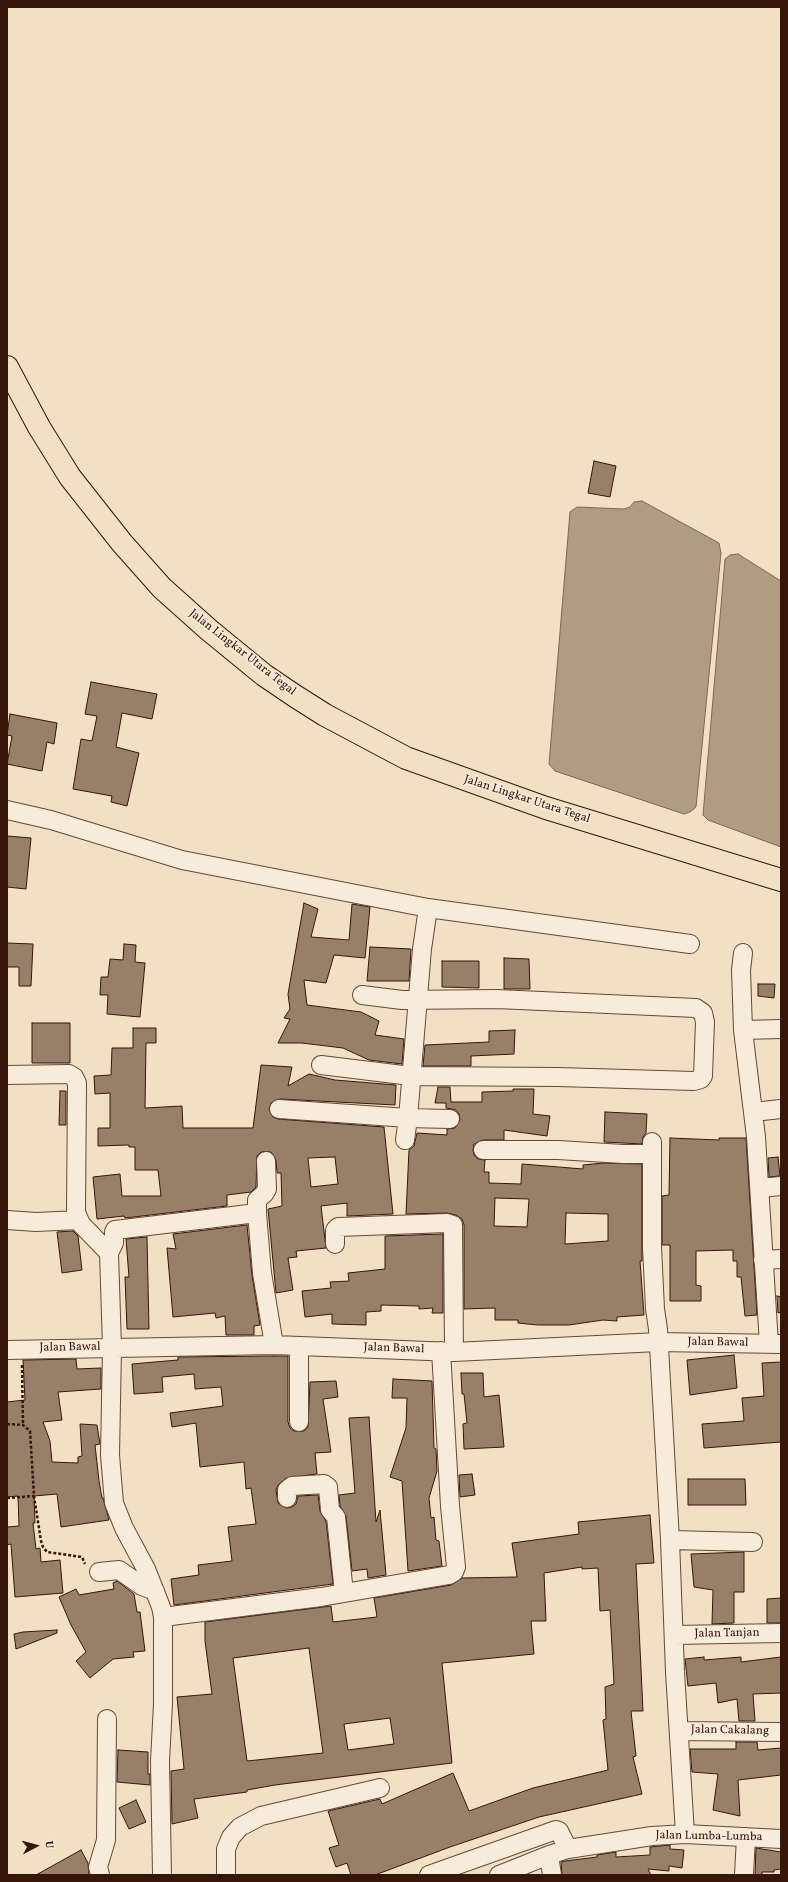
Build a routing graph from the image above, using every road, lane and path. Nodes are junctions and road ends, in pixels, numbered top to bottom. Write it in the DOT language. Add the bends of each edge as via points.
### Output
graph roads {
  1 [pos="7,367"];
  2 [pos="7,810"];
  3 [pos="781,880"];
  4 [pos="428,908"];
  5 [pos="690,944"];
  6 [pos="743,953"];
  7 [pos="362,995"];
  8 [pos="418,1000"];
  9 [pos="781,1029"];
  10 [pos="742,1030"];
  11 [pos="321,1065"];
  12 [pos="7,1075"];
  13 [pos="411,1076"];
  14 [pos="279,1109"];
  15 [pos="781,1109"];
  16 [pos="754,1112"];
  17 [pos="408,1118"];
  18 [pos="450,1119"];
  19 [pos="404,1140"];
  20 [pos="483,1150"];
  21 [pos="266,1161"];
  22 [pos="781,1186"];
  23 [pos="760,1188"];
  24 [pos="257,1212"];
  25 [pos="7,1220"];
  26 [pos="79,1220"];
  27 [pos="335,1244"];
  28 [pos="109,1253"];
  29 [pos="781,1259"];
  30 [pos="763,1260"];
  31 [pos="272,1332"];
  32 [pos="658,1335"];
  33 [pos="775,1344"];
  34 [pos="299,1346"];
  35 [pos="118,1347"];
  36 [pos="14,1350"];
  37 [pos="447,1351"];
  38 [pos="299,1422"];
  39 [pos="7,1424"];
  40 [pos="23,1425"];
  41 [pos="34,1496"];
  42 [pos="7,1498"];
  43 [pos="287,1498"];
  44 [pos="670,1540"];
  45 [pos="752,1542"];
  46 [pos="99,1572"];
  47 [pos="150,1589"];
  48 [pos="344,1593"];
  49 [pos="162,1617"];
  50 [pos="781,1633"];
  51 [pos="674,1635"];
  52 [pos="107,1719"];
  53 [pos="679,1731"];
  54 [pos="781,1732"];
  55 [pos="380,1788"];
  56 [pos="685,1834"];
  57 [pos="746,1837"];
  58 [pos="781,1839"];
  59 [pos="568,1849"];
  60 [pos="549,1855"];
  61 [pos="100,1875"];
  62 [pos="162,1875"];
  63 [pos="226,1875"];
  64 [pos="429,1875"];
  65 [pos="499,1875"];
  66 [pos="552,1875"];
  67 [pos="744,1875"];
  1 -- 3 [label="highway, Jalan Lingkar Utara Tegal" via="39,427 70,477 122,543 162,588 208,630 264,675 295,696 406,758 546,808"];
  2 -- 4 [label="street" via="51,820 182,860"];
  4 -- 5 [label="street"];
  4 -- 8 [label="street"];
  6 -- 10 [label="street"];
  7 -- 8 [label="street"];
  8 -- 13 [label="street"];
  8 -- 13 [label="street" via="498,999 696,1008 701,1010 704,1017 704,1071 701,1079 694,1081"];
  9 -- 10 [label="street"];
  10 -- 16 [label="street"];
  11 -- 13 [label="street"];
  12 -- 26 [label="street" via="69,1074 77,1083 76,1212"];
  13 -- 17 [label="street"];
  14 -- 17 [label="street"];
  15 -- 16 [label="street"];
  16 -- 23 [label="street"];
  17 -- 18 [label="street"];
  17 -- 19 [label="street"];
  20 -- 32 [label="street" via="652,1148 655,1309"];
  21 -- 24 [label="street" via="267,1189 257,1200"];
  22 -- 23 [label="street"];
  23 -- 30 [label="street"];
  24 -- 28 [label="street" via="118,1230 114,1232 114,1242"];
  24 -- 31 [label="street" via="262,1273"];
  25 -- 26 [label="street"];
  26 -- 28 [label="street"];
  27 -- 37 [label="street" via="335,1230 338,1227 447,1223 453,1225 453,1327"];
  28 -- 35 [label="street"];
  29 -- 30 [label="street"];
  30 -- 33 [label="street" via="766,1311"];
  31 -- 34 [label="street, Jalan Bawal"];
  31 -- 35 [label="street, Jalan Bawal"];
  32 -- 33 [label="street, Jalan Bawal"];
  32 -- 37 [label="street, Jalan Bawal"];
  32 -- 44 [label="street"];
  34 -- 37 [label="street, Jalan Bawal"];
  34 -- 38 [label="street"];
  35 -- 36 [label="street, Jalan Bawal"];
  35 -- 47 [label="street" via="110,1455 114,1503 146,1569"];
  36 -- 40 [label="path"];
  37 -- 48 [label="street" via="450,1506 456,1566 454,1572 449,1575"];
  39 -- 40 [label="path"];
  40 -- 41 [label="path" via="30,1431"];
  41 -- 42 [label="path"];
  41 -- 46 [label="path" via="41,1541 47,1552 82,1556 88,1572"];
  43 -- 48 [label="street" via="287,1490 292,1486 324,1484 328,1488 330,1510 336,1516"];
  44 -- 45 [label="street"];
  44 -- 51 [label="street"];
  46 -- 47 [label="street" via="119,1570"];
  47 -- 49 [label="street"];
  48 -- 49 [label="street"];
  49 -- 62 [label="street"];
  50 -- 51 [label="street, Jalan Tanjan"];
  51 -- 53 [label="street"];
  52 -- 61 [label="street" via="106,1840 98,1867"];
  53 -- 54 [label="street, Jalan Cakalang"];
  53 -- 56 [label="street"];
  55 -- 63 [label="street" via="261,1816 240,1827 231,1837 226,1849"];
  56 -- 57 [label="street, Jalan Lumba-Lumba"];
  56 -- 59 [label="street, Jalan Lumba-Lumba" via="617,1840"];
  57 -- 58 [label="street, Jalan Lumba-Lumba"];
  57 -- 67 [label="street"];
  59 -- 60 [label="street, Jalan Lumba-Lumba"];
  59 -- 64 [label="street" via="556,1830"];
  60 -- 65 [label="street, Jalan Lumba-Lumba"];
  60 -- 66 [label="street"];
}
